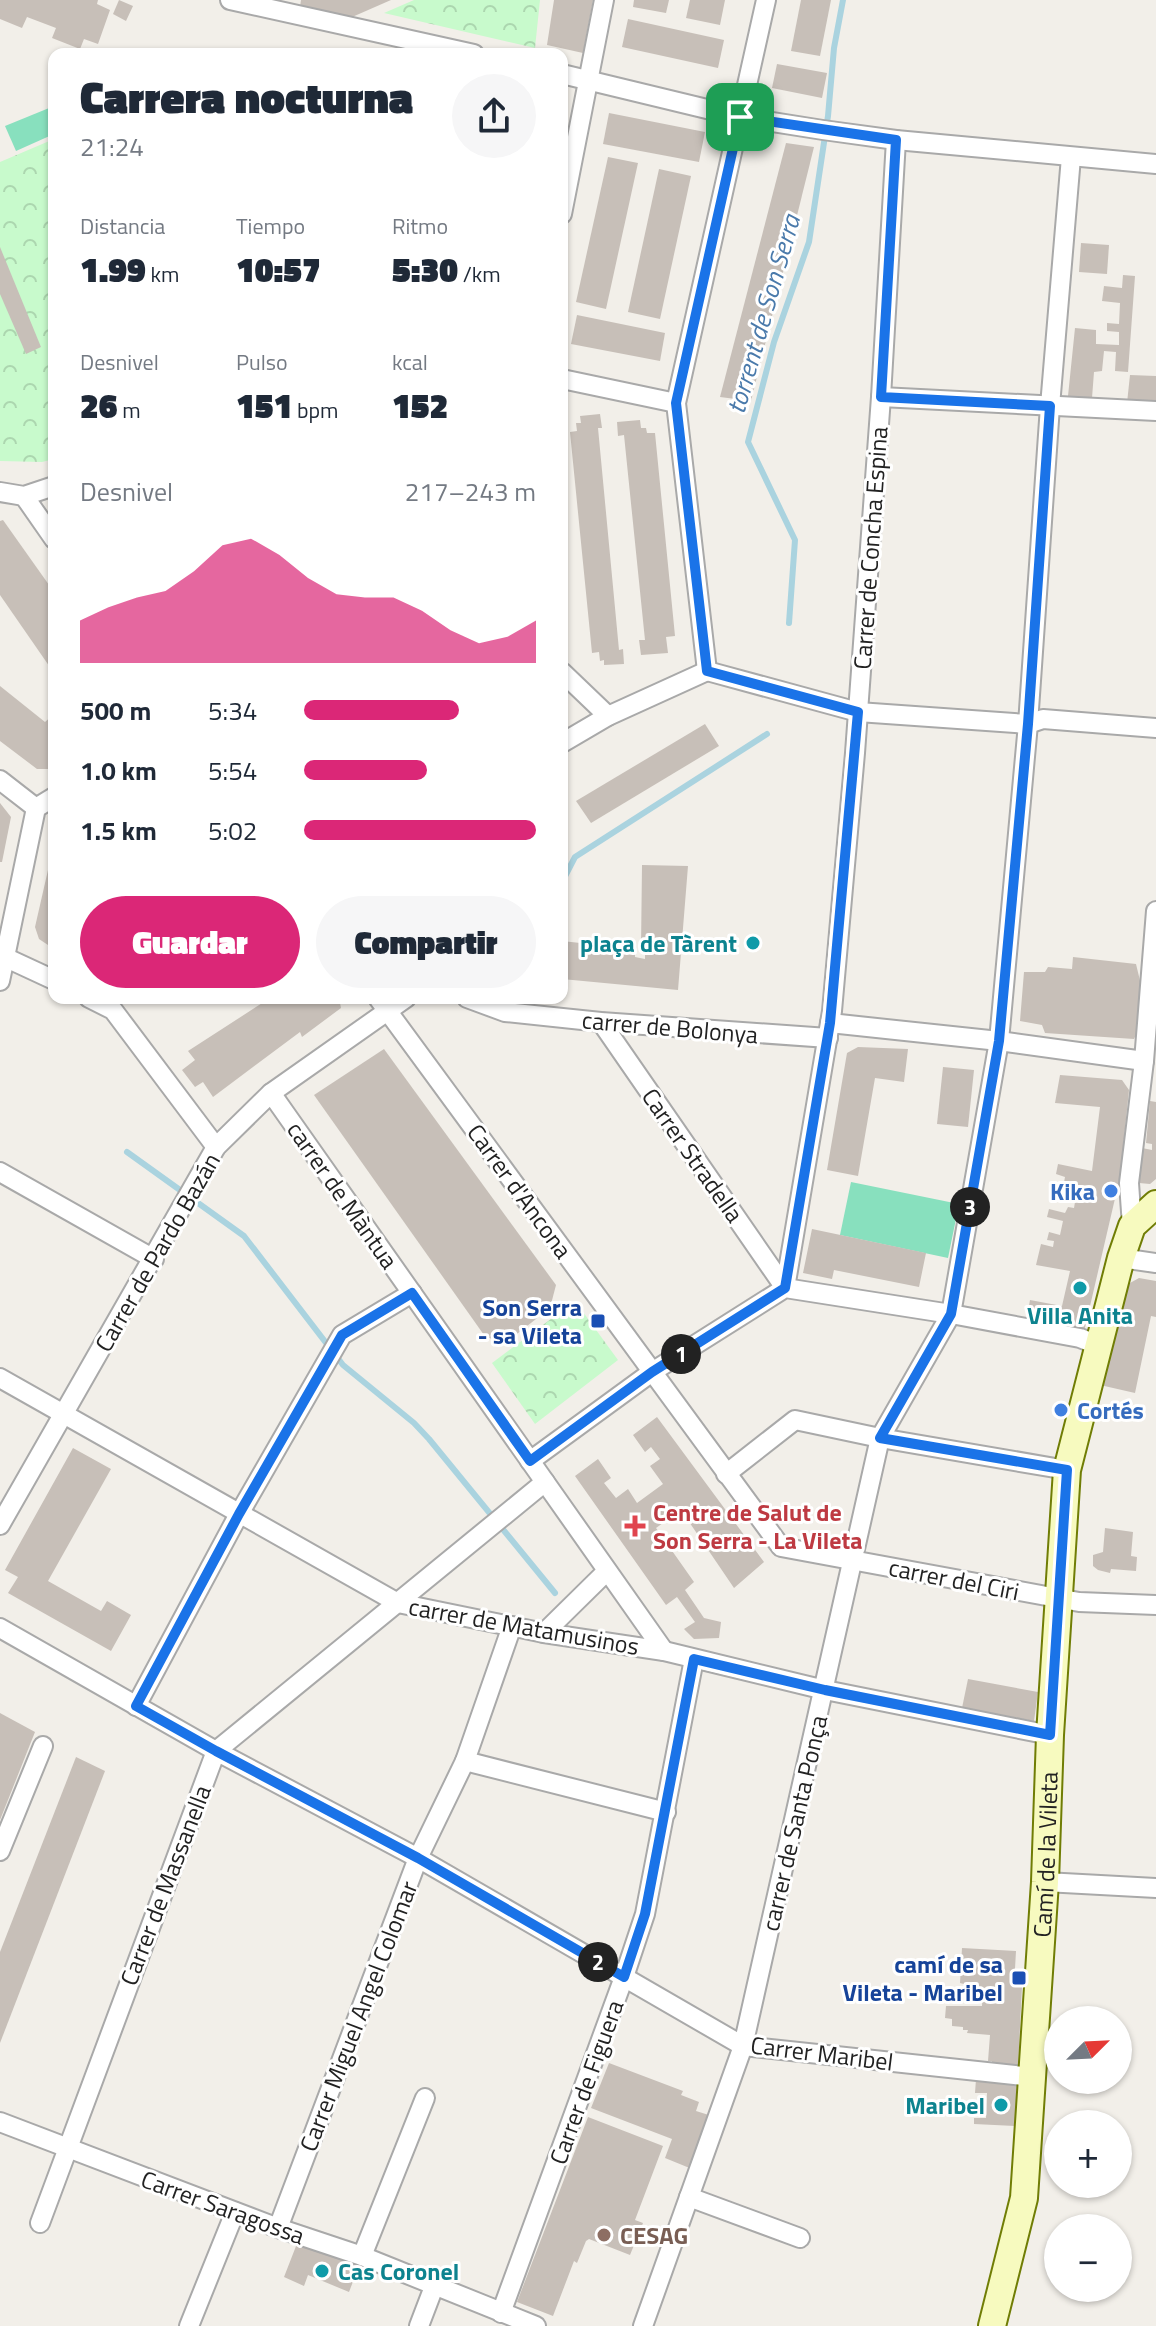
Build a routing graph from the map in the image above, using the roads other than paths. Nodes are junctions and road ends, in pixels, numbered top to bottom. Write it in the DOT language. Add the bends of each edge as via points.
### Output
graph roads {
  1 [pos="230,0"];
  2 [pos="604,0"];
  3 [pos="766,0"];
  4 [pos="447,48"];
  5 [pos="568,75"];
  6 [pos="588,79"];
  7 [pos="740,117"];
  8 [pos="896,140"];
  9 [pos="1071,157"];
  10 [pos="1156,164"];
  11 [pos="568,183"];
  12 [pos="568,380"];
  13 [pos="881,397"];
  14 [pos="676,403"];
  15 [pos="1050,406"];
  16 [pos="1156,411"];
  17 [pos="48,488"];
  18 [pos="0,492"];
  19 [pos="24,496"];
  20 [pos="48,530"];
  21 [pos="707,671"];
  22 [pos="568,678"];
  23 [pos="858,712"];
  24 [pos="608,716"];
  25 [pos="1028,724"];
  26 [pos="1156,728"];
  27 [pos="568,739"];
  28 [pos="0,780"];
  29 [pos="48,801"];
  30 [pos="36,808"];
  31 [pos="1156,923"];
  32 [pos="3,956"];
  33 [pos="48,977"];
  34 [pos="0,981"];
  35 [pos="101,1004"];
  36 [pos="383,1004"];
  37 [pos="483,1004"];
  38 [pos="601,1022"];
  39 [pos="829,1030"];
  40 [pos="999,1041"];
  41 [pos="1144,1061"];
  42 [pos="271,1093"];
  43 [pos="216,1147"];
  44 [pos="0,1172"];
  45 [pos="1156,1204"];
  46 [pos="1132,1226"];
  47 [pos="1121,1258"];
  48 [pos="154,1259"];
  49 [pos="1156,1263"];
  50 [pos="785,1288"];
  51 [pos="412,1293"];
  52 [pos="951,1314"];
  53 [pos="1098,1345"];
  54 [pos="652,1372"];
  55 [pos="0,1378"];
  56 [pos="64,1413"];
  57 [pos="880,1438"];
  58 [pos="530,1461"];
  59 [pos="1067,1470"];
  60 [pos="726,1474"];
  61 [pos="545,1482"];
  62 [pos="239,1514"];
  63 [pos="0,1525"];
  64 [pos="854,1560"];
  65 [pos="607,1571"];
  66 [pos="1058,1598"];
  67 [pos="398,1603"];
  68 [pos="1156,1605"];
  69 [pos="512,1626"];
  70 [pos="0,1628"];
  71 [pos="544,1633"];
  72 [pos="664,1651"];
  73 [pos="694,1659"];
  74 [pos="825,1690"];
  75 [pos="136,1706"];
  76 [pos="1050,1735"];
  77 [pos="43,1746"];
  78 [pos="216,1751"];
  79 [pos="465,1761"];
  80 [pos="666,1812"];
  81 [pos="0,1851"];
  82 [pos="418,1858"];
  83 [pos="1045,1882"];
  84 [pos="1156,1888"];
  85 [pos="624,1977"];
  86 [pos="743,2046"];
  87 [pos="1033,2077"];
  88 [pos="425,2098"];
  89 [pos="0,2122"];
  90 [pos="66,2148"];
  91 [pos="689,2197"];
  92 [pos="235,2212"];
  93 [pos="40,2223"];
  94 [pos="278,2228"];
  95 [pos="800,2238"];
  96 [pos="362,2256"];
  97 [pos="435,2284"];
  98 [pos="501,2313"];
  99 [pos="189,2326"];
  100 [pos="419,2326"];
  101 [pos="536,2326"];
  102 [pos="643,2326"];
  103 [pos="992,2326"];
  1 -- 4 [label="street"];
  2 -- 6 [label="street"];
  3 -- 7 [label="street"];
  5 -- 6 [label="street"];
  6 -- 7 [label="street"];
  6 -- 11 [label="street"];
  7 -- 8 [label="street"];
  7 -- 14 [label="street"];
  8 -- 9 [label="street"];
  8 -- 13 [label="street, Carrer de Concha Espina"];
  9 -- 10 [label="street"];
  9 -- 15 [label="street, carrer de Santa Ponça"];
  12 -- 14 [label="street"];
  13 -- 15 [label="street"];
  13 -- 23 [label="street, Carrer de Concha Espina"];
  14 -- 21 [label="street"];
  15 -- 16 [label="street"];
  15 -- 25 [label="street, carrer de Santa Ponça"];
  17 -- 19 [label="street"];
  18 -- 19 [label="street"];
  19 -- 20 [label="street"];
  21 -- 23 [label="street"];
  21 -- 24 [label="street"];
  22 -- 24 [label="street"];
  23 -- 25 [label="street"];
  23 -- 39 [label="street, Carrer de Concha Espina"];
  24 -- 27 [label="street"];
  25 -- 26 [label="street" via="1043,719"];
  25 -- 40 [label="street, carrer de Santa Ponça"];
  28 -- 30 [label="street"];
  29 -- 30 [label="street"];
  30 -- 32 [label="street"];
  31 -- 41 [label="street, Camí de la Vileta"];
  32 -- 33 [label="street"];
  32 -- 34 [label="street"];
  35 -- 43 [label="street" via="113,1010"];
  36 -- 42 [label="street, Carrer de Pardo Bazán"];
  36 -- 54 [label="street, Carrer d'Ancona"];
  37 -- 38 [label="street, carrer de Bolonya" via="505,1012"];
  38 -- 39 [label="street, carrer de Bolonya"];
  38 -- 50 [label="street, Carrer Stradella"];
  39 -- 40 [label="street, carrer de Bolonya"];
  39 -- 50 [label="street, Carrer de Concha Espina"];
  40 -- 41 [label="street, carrer de Bolonya"];
  40 -- 52 [label="street, carrer de Santa Ponça"];
  41 -- 46 [label="street, Camí de la Vileta" via="1129,1183"];
  42 -- 43 [label="street, Carrer de Pardo Bazán"];
  42 -- 51 [label="street, carrer de Màntua"];
  43 -- 48 [label="street, Carrer de Pardo Bazán"];
  44 -- 48 [label="street"];
  45 -- 46 [label="street"];
  46 -- 47 [label="street, Camí de la Vileta"];
  47 -- 49 [label="street"];
  47 -- 53 [label="street, Camí de la Vileta"];
  48 -- 56 [label="street, Carrer de Pardo Bazán"];
  50 -- 52 [label="street"];
  50 -- 54 [label="street"];
  51 -- 58 [label="street, carrer de Màntua"];
  51 -- 62 [label="street" via="342,1335"];
  52 -- 53 [label="street"];
  52 -- 57 [label="street, carrer de Santa Ponça"];
  53 -- 59 [label="street, Camí de la Vileta"];
  54 -- 58 [label="street"];
  54 -- 60 [label="street, carrer del Ciri"];
  55 -- 56 [label="street, carrer de Matamusinos"];
  56 -- 62 [label="street, carrer de Matamusinos"];
  56 -- 63 [label="street, Carrer de Pardo Bazán"];
  57 -- 59 [label="street"];
  57 -- 60 [label="street" via="795,1420"];
  57 -- 64 [label="street, carrer de Santa Ponça"];
  58 -- 61 [label="street, carrer de Màntua"];
  59 -- 66 [label="street, Camí de la Vileta"];
  60 -- 64 [label="street, carrer del Ciri" via="781,1547"];
  61 -- 65 [label="street, carrer de Màntua"];
  61 -- 67 [label="street"];
  62 -- 67 [label="street, carrer de Matamusinos"];
  62 -- 75 [label="street"];
  64 -- 66 [label="street, carrer del Ciri"];
  64 -- 74 [label="street, carrer de Santa Ponça"];
  65 -- 71 [label="street"];
  65 -- 72 [label="street, carrer de Màntua"];
  66 -- 68 [label="street, carrer del Ciri"];
  66 -- 76 [label="street, Camí de la Vileta"];
  67 -- 69 [label="street, carrer de Matamusinos"];
  67 -- 78 [label="street"];
  69 -- 71 [label="street, carrer de Matamusinos"];
  69 -- 79 [label="street, Carrer Miguel Angel Colomar"];
  70 -- 75 [label="street, Carrer Maribel"];
  71 -- 72 [label="street, carrer de Matamusinos"];
  72 -- 73 [label="street, carrer de Matamusinos"];
  73 -- 74 [label="street, carrer de Matamusinos"];
  73 -- 80 [label="street, Carrer de Figuera"];
  74 -- 76 [label="street, carrer de Matamusinos"];
  74 -- 86 [label="street, carrer de Santa Ponça"];
  75 -- 78 [label="street, Carrer Maribel"];
  76 -- 83 [label="street, Camí de la Vileta"];
  77 -- 81 [label="street"];
  78 -- 82 [label="street, Carrer Maribel"];
  78 -- 90 [label="street, Carrer de Massanella"];
  79 -- 80 [label="street"];
  79 -- 82 [label="street, Carrer Miguel Angel Colomar"];
  80 -- 85 [label="street, Carrer de Figuera" via="645,1914"];
  82 -- 85 [label="street, Carrer Maribel"];
  82 -- 94 [label="street, Carrer Miguel Angel Colomar"];
  83 -- 84 [label="street"];
  83 -- 87 [label="street, Camí de la Vileta"];
  85 -- 86 [label="street, Carrer Maribel"];
  85 -- 98 [label="street, Carrer de Figuera"];
  86 -- 87 [label="street, Carrer Maribel"];
  86 -- 91 [label="street, carrer de Santa Ponça"];
  87 -- 103 [label="street, Camí de la Vileta" via="1024,2198"];
  88 -- 96 [label="street"];
  89 -- 90 [label="street, Carrer Saragossa"];
  90 -- 92 [label="street, Carrer Saragossa"];
  90 -- 93 [label="street, Carrer de Massanella"];
  91 -- 95 [label="street"];
  91 -- 102 [label="street, carrer de Santa Ponça"];
  92 -- 94 [label="street, Carrer Saragossa"];
  92 -- 99 [label="street"];
  94 -- 96 [label="street, Carrer Saragossa"];
  96 -- 97 [label="street, Carrer Saragossa"];
  97 -- 98 [label="street, Carrer Saragossa"];
  97 -- 100 [label="street"];
  98 -- 101 [label="street, Carrer Saragossa"];
}
